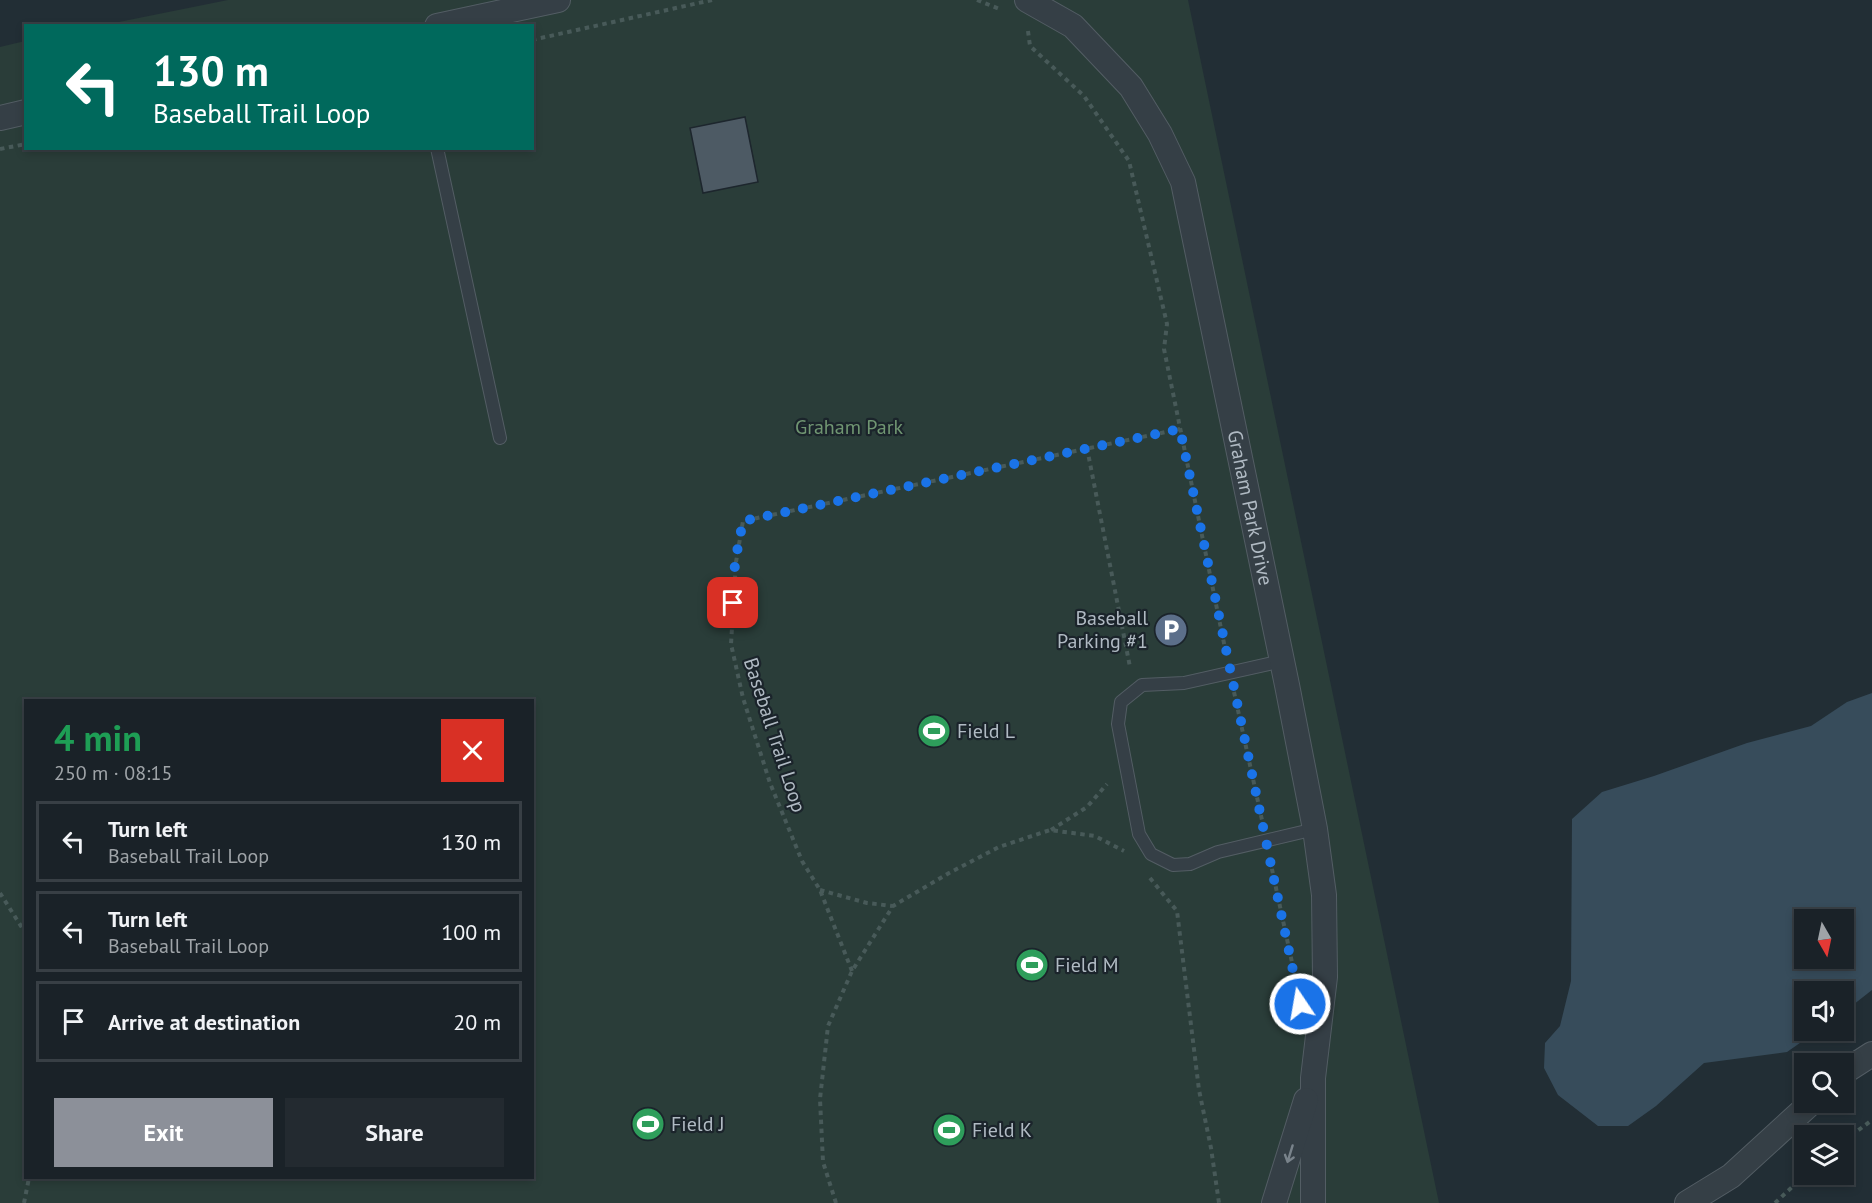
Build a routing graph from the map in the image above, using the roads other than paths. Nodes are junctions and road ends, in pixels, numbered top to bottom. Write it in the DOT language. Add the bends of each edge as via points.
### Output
graph roads {
  1 [pos="558,0"];
  2 [pos="1017,6"];
  3 [pos="446,24"];
  4 [pos="24,112"];
  5 [pos="0,118"];
  6 [pos="437,150"];
  7 [pos="500,438"];
  8 [pos="1282,662"];
  9 [pos="1315,829"];
  10 [pos="1872,1054"];
  11 [pos="1854,1066"];
  12 [pos="1313,1078"];
  13 [pos="1800,1113"];
  14 [pos="1274,1203"];
  15 [pos="1313,1203"];
  16 [pos="1687,1203"];
  1 -- 3 [label="street"];
  2 -- 8 [label="street, Graham Park Drive" via="1073,26 1131,87 1183,182"];
  4 -- 5 [label="street"];
  6 -- 7 [label="lane"];
  8 -- 9 [label="street, Graham Park Drive"];
  8 -- 9 [label="lane" via="1184,683 1142,685 1121,702 1118,724 1139,834 1151,854 1173,865 1190,864 1218,852"];
  9 -- 12 [label="street, Graham Park Drive" via="1324,895 1325,977"];
  10 -- 11 [label="street"];
  12 -- 14 [label="street, Graham Park Drive, one-way"];
  12 -- 15 [label="street, Graham Park Drive"];
  13 -- 16 [label="street" via="1731,1176"];
}
